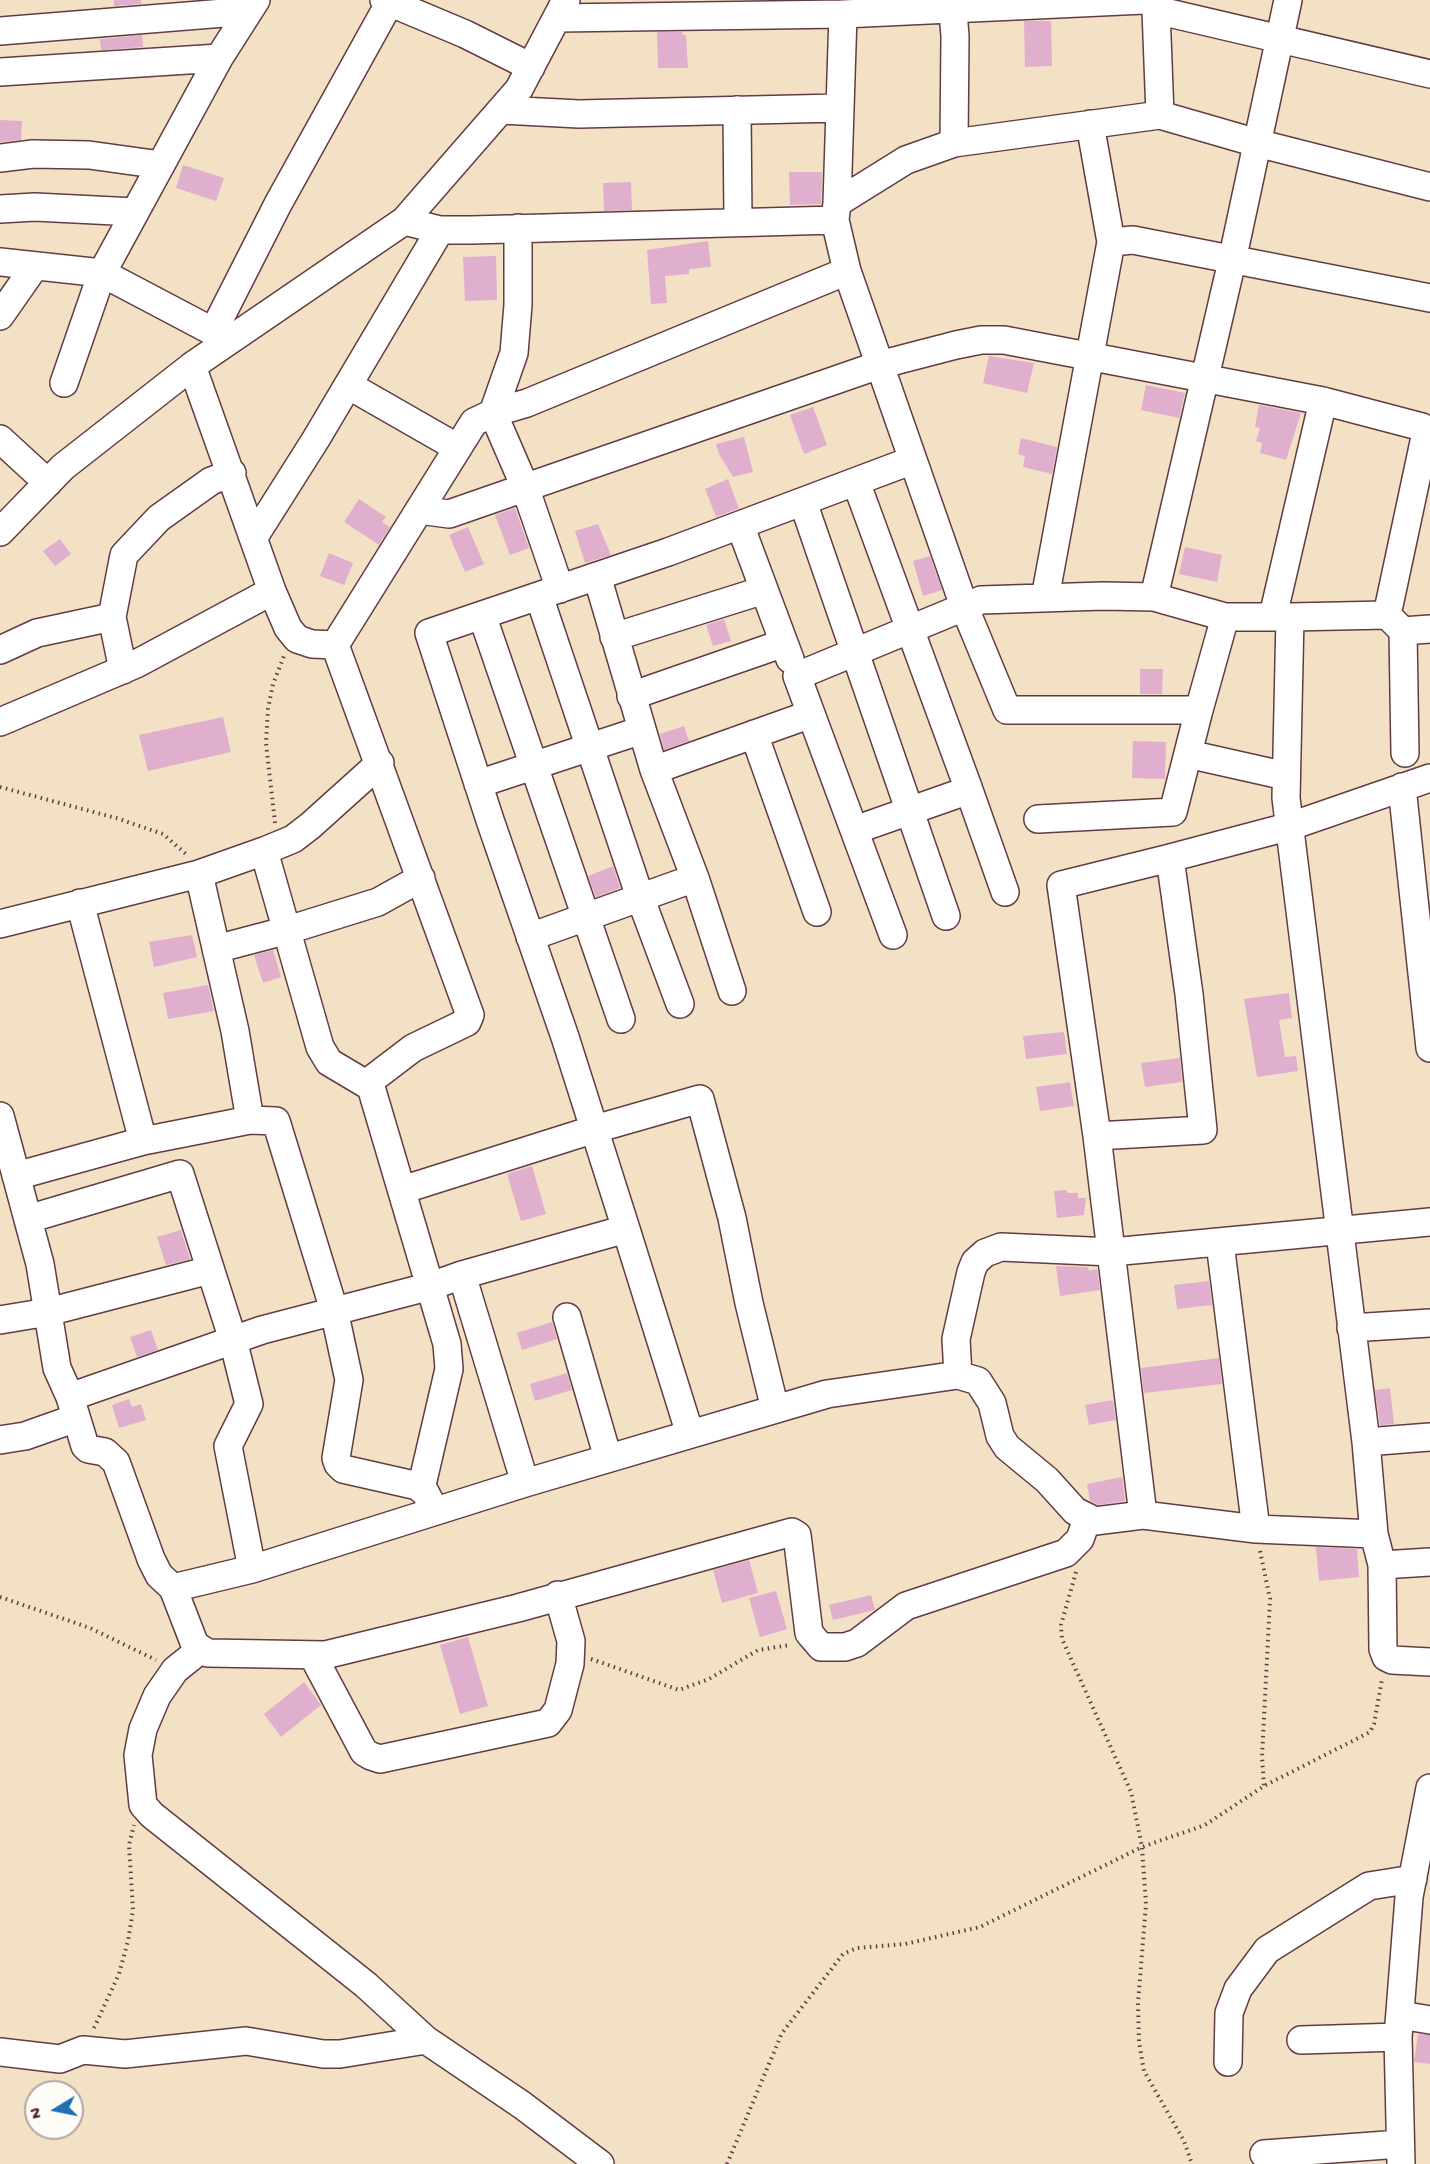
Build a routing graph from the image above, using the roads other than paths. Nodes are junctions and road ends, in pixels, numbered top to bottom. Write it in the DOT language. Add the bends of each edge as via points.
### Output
graph roads {
  1 [pos="1288,0"];
  2 [pos="388,1"];
  3 [pos="1153,3"];
  4 [pos="253,5"];
  5 [pos="952,5"];
  6 [pos="562,9"];
  7 [pos="843,14"];
  8 [pos="0,31"];
  9 [pos="1280,37"];
  10 [pos="219,58"];
  11 [pos="531,67"];
  12 [pos="0,72"];
  13 [pos="1430,74"];
  14 [pos="838,108"];
  15 [pos="502,110"];
  16 [pos="737,110"];
  17 [pos="1160,115"];
  18 [pos="1090,124"];
  19 [pos="954,143"];
  20 [pos="1257,143"];
  21 [pos="0,158"];
  22 [pos="161,165"];
  23 [pos="1430,187"];
  24 [pos="0,209"];
  25 [pos="135,212"];
  26 [pos="836,212"];
  27 [pos="404,221"];
  28 [pos="738,222"];
  29 [pos="518,228"];
  30 [pos="440,230"];
  31 [pos="1111,242"];
  32 [pos="1232,261"];
  33 [pos="0,262"];
  34 [pos="35,266"];
  35 [pos="847,271"];
  36 [pos="102,273"];
  37 [pos="1428,298"];
  38 [pos="0,316"];
  39 [pos="221,336"];
  40 [pos="1090,355"];
  41 [pos="879,365"];
  42 [pos="192,366"];
  43 [pos="1203,380"];
  44 [pos="64,383"];
  45 [pos="348,385"];
  46 [pos="1323,401"];
  47 [pos="493,413"];
  48 [pos="0,439"];
  49 [pos="458,448"];
  50 [pos="914,460"];
  51 [pos="232,473"];
  52 [pos="856,482"];
  53 [pos="48,483"];
  54 [pos="525,487"];
  55 [pos="803,502"];
  56 [pos="419,510"];
  57 [pos="741,525"];
  58 [pos="0,532"];
  59 [pos="254,537"];
  60 [pos="597,576"];
  61 [pos="764,590"];
  62 [pos="272,591"];
  63 [pos="550,592"];
  64 [pos="1045,597"];
  65 [pos="1154,597"];
  66 [pos="964,606"];
  67 [pos="482,615"];
  68 [pos="112,617"];
  69 [pos="1225,617"];
  70 [pos="1282,617"];
  71 [pos="1395,623"];
  72 [pos="912,628"];
  73 [pos="1430,629"];
  74 [pos="614,637"];
  75 [pos="784,643"];
  76 [pos="335,645"];
  77 [pos="0,650"];
  78 [pos="855,653"];
  79 [pos="123,670"];
  80 [pos="797,676"];
  81 [pos="631,696"];
  82 [pos="1199,710"];
  83 [pos="811,714"];
  84 [pos="0,722"];
  85 [pos="642,730"];
  86 [pos="754,734"];
  87 [pos="589,747"];
  88 [pos="1405,753"];
  89 [pos="1188,754"];
  90 [pos="380,763"];
  91 [pos="534,765"];
  92 [pos="654,770"];
  93 [pos="1286,776"];
  94 [pos="1430,778"];
  95 [pos="478,784"];
  96 [pos="1402,787"];
  97 [pos="969,790"];
  98 [pos="909,809"];
  99 [pos="1038,819"];
  100 [pos="1291,826"];
  101 [pos="855,830"];
  102 [pos="271,848"];
  103 [pos="1170,858"];
  104 [pos="199,874"];
  105 [pos="421,878"];
  106 [pos="694,878"];
  107 [pos="1005,892"];
  108 [pos="640,897"];
  109 [pos="81,903"];
  110 [pos="817,912"];
  111 [pos="946,916"];
  112 [pos="586,917"];
  113 [pos="0,924"];
  114 [pos="288,930"];
  115 [pos="893,935"];
  116 [pos="530,938"];
  117 [pos="216,949"];
  118 [pos="732,991"];
  119 [pos="680,1004"];
  120 [pos="621,1019"];
  121 [pos="1430,1048"];
  122 [pos="371,1092"];
  123 [pos="0,1116"];
  124 [pos="250,1120"];
  125 [pos="595,1129"];
  126 [pos="1097,1136"];
  127 [pos="143,1141"];
  128 [pos="16,1176"];
  129 [pos="402,1190"];
  130 [pos="28,1219"];
  131 [pos="1430,1222"];
  132 [pos="626,1229"];
  133 [pos="1338,1230"];
  134 [pos="1220,1243"];
  135 [pos="1112,1252"];
  136 [pos="210,1270"];
  137 [pos="462,1275"];
  138 [pos="431,1286"];
  139 [pos="334,1310"];
  140 [pos="48,1312"];
  141 [pos="567,1317"];
  142 [pos="0,1320"];
  143 [pos="1430,1323"];
  144 [pos="1351,1328"];
  145 [pos="480,1335"];
  146 [pos="233,1340"];
  147 [pos="447,1344"];
  148 [pos="958,1375"];
  149 [pos="73,1408"];
  150 [pos="775,1409"];
  151 [pos="690,1434"];
  152 [pos="1430,1437"];
  153 [pos="0,1440"];
  154 [pos="1366,1442"];
  155 [pos="608,1458"];
  156 [pos="525,1482"];
  157 [pos="428,1500"];
  158 [pos="1143,1515"];
  159 [pos="1087,1519"];
  160 [pos="1256,1529"];
  161 [pos="1374,1533"];
  162 [pos="1430,1562"];
  163 [pos="1382,1565"];
  164 [pos="252,1569"];
  165 [pos="173,1588"];
  166 [pos="558,1595"];
  167 [pos="200,1650"];
  168 [pos="312,1656"];
  169 [pos="1430,1662"];
  170 [pos="1429,1795"];
  171 [pos="1417,1892"];
  172 [pos="1430,2020"];
  173 [pos="1399,2026"];
  174 [pos="426,2040"];
  175 [pos="1301,2040"];
  176 [pos="0,2052"];
  177 [pos="1228,2062"];
  178 [pos="1264,2154"];
  179 [pos="1400,2154"];
  180 [pos="600,2164"];
  1 -- 9 [label="street"];
  2 -- 11 [label="street"];
  2 -- 39 [label="street" via="278,204"];
  3 -- 5 [label="street"];
  3 -- 9 [label="street"];
  3 -- 17 [label="street"];
  4 -- 8 [label="street"];
  4 -- 10 [label="street"];
  5 -- 7 [label="street"];
  5 -- 19 [label="street"];
  6 -- 7 [label="street"];
  6 -- 11 [label="street"];
  7 -- 14 [label="street"];
  9 -- 13 [label="street"];
  9 -- 20 [label="street"];
  10 -- 12 [label="street"];
  10 -- 22 [label="street"];
  11 -- 15 [label="street"];
  14 -- 16 [label="street"];
  14 -- 26 [label="street"];
  15 -- 16 [label="street" via="579,114"];
  15 -- 27 [label="street"];
  16 -- 28 [label="street"];
  17 -- 18 [label="street"];
  17 -- 20 [label="street"];
  18 -- 19 [label="street"];
  18 -- 31 [label="street"];
  19 -- 26 [label="street" via="906,160"];
  20 -- 23 [label="street"];
  20 -- 32 [label="street"];
  21 -- 22 [label="street" via="89,155"];
  22 -- 25 [label="street"];
  24 -- 25 [label="street"];
  25 -- 36 [label="street"];
  26 -- 28 [label="street"];
  26 -- 35 [label="street"];
  27 -- 30 [label="street"];
  27 -- 39 [label="street"];
  28 -- 29 [label="street"];
  29 -- 30 [label="street"];
  29 -- 47 [label="street" via="514,353"];
  30 -- 45 [label="street"];
  31 -- 32 [label="street" via="1133,240"];
  31 -- 40 [label="street"];
  32 -- 37 [label="street"];
  32 -- 43 [label="street"];
  33 -- 34 [label="street"];
  34 -- 36 [label="street"];
  34 -- 38 [label="street"];
  35 -- 41 [label="street"];
  35 -- 47 [label="street" via="527,403"];
  36 -- 39 [label="street"];
  36 -- 44 [label="street"];
  39 -- 42 [label="street"];
  40 -- 41 [label="street" via="1004,340 981,340"];
  40 -- 43 [label="street"];
  40 -- 64 [label="street"];
  41 -- 50 [label="street"];
  41 -- 54 [label="street"];
  42 -- 51 [label="street"];
  42 -- 53 [label="street"];
  43 -- 46 [label="street"];
  43 -- 65 [label="street"];
  45 -- 49 [label="street"];
  45 -- 59 [label="street"];
  46 -- 70 [label="street"];
  46 -- 71 [label="street" via="1413,423 1424,432"];
  47 -- 49 [label="street" via="474,423"];
  47 -- 54 [label="street"];
  48 -- 53 [label="street"];
  49 -- 56 [label="street"];
  50 -- 52 [label="street"];
  50 -- 66 [label="street"];
  51 -- 59 [label="street"];
  51 -- 68 [label="street" via="211,481 159,518 124,555"];
  52 -- 55 [label="street"];
  52 -- 72 [label="street"];
  53 -- 58 [label="street"];
  54 -- 56 [label="street" via="449,514"];
  54 -- 63 [label="street"];
  55 -- 57 [label="street"];
  55 -- 78 [label="street"];
  56 -- 76 [label="street"];
  57 -- 60 [label="street"];
  57 -- 61 [label="street"];
  59 -- 62 [label="street"];
  60 -- 63 [label="street"];
  60 -- 74 [label="street"];
  61 -- 74 [label="street"];
  61 -- 75 [label="street"];
  62 -- 76 [label="street" via="297,639"];
  62 -- 79 [label="street"];
  63 -- 67 [label="street"];
  63 -- 87 [label="street"];
  64 -- 65 [label="street"];
  64 -- 66 [label="street" via="981,600"];
  65 -- 69 [label="street"];
  66 -- 72 [label="street"];
  66 -- 82 [label="street" via="1007,710"];
  67 -- 91 [label="street"];
  67 -- 95 [label="street" via="429,633"];
  68 -- 77 [label="street" via="37,633"];
  68 -- 79 [label="street"];
  69 -- 70 [label="street"];
  69 -- 82 [label="street"];
  70 -- 71 [label="street"];
  70 -- 93 [label="street"];
  71 -- 73 [label="street"];
  71 -- 88 [label="street"];
  72 -- 78 [label="street"];
  72 -- 97 [label="street"];
  74 -- 81 [label="street"];
  75 -- 80 [label="street"];
  75 -- 81 [label="street"];
  76 -- 90 [label="street"];
  78 -- 80 [label="street"];
  78 -- 98 [label="street"];
  79 -- 84 [label="street"];
  80 -- 83 [label="street"];
  81 -- 85 [label="street"];
  82 -- 89 [label="street"];
  83 -- 86 [label="street"];
  83 -- 101 [label="street"];
  85 -- 87 [label="street"];
  85 -- 92 [label="street"];
  86 -- 92 [label="street"];
  86 -- 110 [label="street"];
  87 -- 91 [label="street"];
  87 -- 108 [label="street"];
  89 -- 93 [label="street"];
  89 -- 99 [label="street" via="1173,812"];
  90 -- 102 [label="street" via="310,826"];
  90 -- 105 [label="street"];
  91 -- 95 [label="street"];
  91 -- 112 [label="street"];
  92 -- 106 [label="street"];
  93 -- 100 [label="street"];
  94 -- 96 [label="street"];
  95 -- 116 [label="street"];
  96 -- 100 [label="street"];
  96 -- 121 [label="street"];
  97 -- 98 [label="street"];
  97 -- 107 [label="street"];
  98 -- 101 [label="street"];
  98 -- 111 [label="street"];
  100 -- 103 [label="street"];
  100 -- 133 [label="street"];
  101 -- 115 [label="street"];
  102 -- 104 [label="street"];
  102 -- 114 [label="street"];
  103 -- 126 [label="street" via="1061,885"];
  103 -- 126 [label="street" via="1203,1130"];
  104 -- 109 [label="street"];
  104 -- 117 [label="street"];
  105 -- 114 [label="street" via="378,902"];
  105 -- 122 [label="street" via="469,1019 413,1048"];
  106 -- 108 [label="street"];
  106 -- 118 [label="street"];
  108 -- 112 [label="street"];
  108 -- 119 [label="street"];
  109 -- 113 [label="street"];
  109 -- 127 [label="street"];
  112 -- 116 [label="street"];
  112 -- 120 [label="street"];
  114 -- 117 [label="street"];
  114 -- 122 [label="street" via="320,1047 329,1062"];
  116 -- 125 [label="street"];
  117 -- 124 [label="street"];
  122 -- 129 [label="street"];
  123 -- 128 [label="street"];
  124 -- 127 [label="street"];
  124 -- 139 [label="street" via="276,1121"];
  125 -- 129 [label="street"];
  125 -- 132 [label="street"];
  125 -- 150 [label="street" via="700,1099 732,1218"];
  126 -- 135 [label="street"];
  127 -- 128 [label="street"];
  128 -- 130 [label="street"];
  129 -- 138 [label="street"];
  130 -- 136 [label="street" via="180,1174"];
  130 -- 140 [label="street"];
  131 -- 133 [label="street"];
  132 -- 137 [label="street"];
  132 -- 151 [label="street"];
  133 -- 134 [label="street"];
  133 -- 144 [label="street"];
  134 -- 135 [label="street"];
  134 -- 160 [label="street"];
  135 -- 148 [label="street" via="1001,1247 986,1252 971,1272 958,1326"];
  135 -- 158 [label="street"];
  136 -- 140 [label="street"];
  136 -- 146 [label="street"];
  137 -- 138 [label="street"];
  137 -- 145 [label="street"];
  138 -- 139 [label="street"];
  138 -- 147 [label="street"];
  139 -- 146 [label="street"];
  139 -- 157 [label="street" via="349,1380 338,1464"];
  140 -- 142 [label="street"];
  140 -- 149 [label="street" via="57,1368"];
  141 -- 155 [label="street"];
  143 -- 144 [label="street"];
  144 -- 154 [label="street"];
  145 -- 147 [label="street"];
  145 -- 156 [label="street"];
  146 -- 149 [label="street"];
  146 -- 164 [label="street" via="249,1404 228,1446"];
  147 -- 157 [label="street" via="449,1369"];
  148 -- 150 [label="street" via="827,1394"];
  148 -- 159 [label="street" via="978,1381 986,1391 1007,1448"];
  149 -- 153 [label="street" via="25,1436"];
  149 -- 165 [label="street" via="88,1449 105,1452 116,1462 151,1559 159,1575"];
  150 -- 151 [label="street"];
  151 -- 155 [label="street"];
  152 -- 154 [label="street"];
  154 -- 161 [label="street"];
  155 -- 156 [label="street"];
  156 -- 157 [label="street"];
  157 -- 164 [label="street"];
  158 -- 159 [label="street"];
  158 -- 160 [label="street"];
  159 -- 166 [label="street" via="1075,1547 1066,1553 906,1606 851,1645 831,1649 815,1643 809,1633 797,1535 792,1532"];
  160 -- 161 [label="street"];
  161 -- 163 [label="street"];
  162 -- 163 [label="street"];
  163 -- 169 [label="street" via="1386,1657"];
  164 -- 165 [label="street"];
  165 -- 167 [label="street"];
  166 -- 168 [label="street"];
  166 -- 168 [label="street" via="571,1651 558,1710 548,1723 380,1759 364,1752"];
  167 -- 168 [label="street"];
  167 -- 174 [label="street" via="175,1670 157,1696 143,1729 138,1755 143,1804 366,1985"];
  170 -- 171 [label="street"];
  171 -- 173 [label="street"];
  171 -- 177 [label="street" via="1369,1886 1267,1950 1238,1989 1229,2013"];
  172 -- 173 [label="street"];
  173 -- 175 [label="street"];
  173 -- 179 [label="street"];
  174 -- 176 [label="street" via="340,2054 246,2041 125,2054 83,2050 60,2059"];
  174 -- 180 [label="street"];
  178 -- 179 [label="street"];
}
